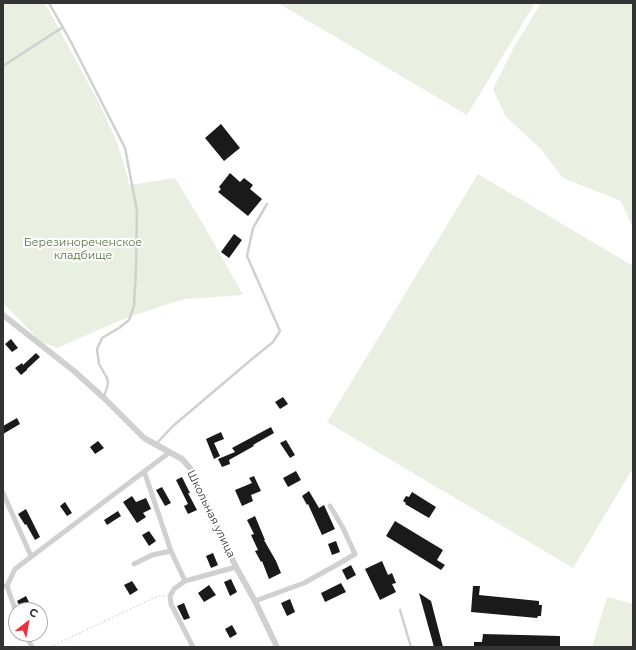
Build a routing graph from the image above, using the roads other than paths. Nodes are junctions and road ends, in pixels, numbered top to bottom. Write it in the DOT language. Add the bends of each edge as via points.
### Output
graph roads {
  1 [pos="49,3"];
  2 [pos="63,27"];
  3 [pos="3,66"];
  4 [pos="268,204"];
  5 [pos="3,315"];
  6 [pos="104,398"];
  7 [pos="156,444"];
  8 [pos="170,452"];
  9 [pos="144,471"];
  10 [pos="3,493"];
  11 [pos="330,506"];
  12 [pos="171,551"];
  13 [pos="31,556"];
  14 [pos="134,564"];
  15 [pos="236,567"];
  16 [pos="185,581"];
  17 [pos="5,586"];
  18 [pos="255,601"];
  19 [pos="12,602"];
  20 [pos="400,610"];
  21 [pos="193,647"];
  22 [pos="277,647"];
  23 [pos="411,647"];
  1 -- 2 [label="lane"];
  2 -- 3 [label="lane"];
  2 -- 6 [label="lane" via="125,148 137,211 134,306 129,320 102,338 97,349 99,364 108,384"];
  4 -- 7 [label="lane" via="253,228 247,256 280,331 273,342 173,426"];
  5 -- 6 [label="street, Школьная улица"];
  6 -- 7 [label="street, Школьная улица" via="144,438"];
  7 -- 8 [label="street, Школьная улица"];
  8 -- 9 [label="street"];
  8 -- 15 [label="street, Школьная улица" via="182,459 190,468"];
  9 -- 12 [label="street"];
  9 -- 13 [label="street"];
  10 -- 13 [label="street"];
  11 -- 18 [label="street" via="344,528 355,554 304,583"];
  12 -- 14 [label="street" via="152,555"];
  12 -- 16 [label="street"];
  13 -- 17 [label="street" via="15,569"];
  15 -- 16 [label="street"];
  15 -- 18 [label="street, Школьная улица"];
  16 -- 21 [label="street" via="174,589 170,596 171,604"];
  17 -- 19 [label="street"];
  18 -- 22 [label="street, Школьная улица"];
  20 -- 23 [label="lane"];
}
